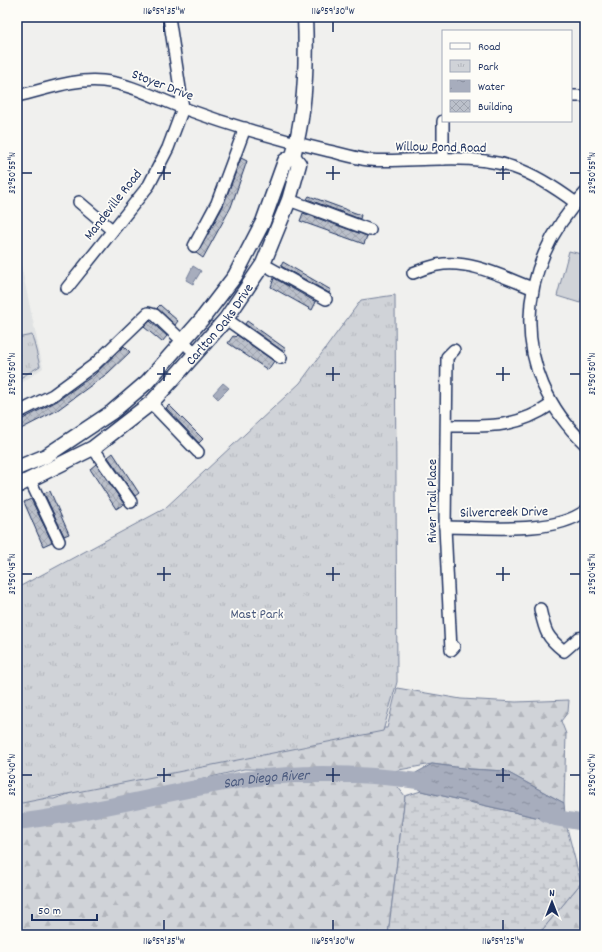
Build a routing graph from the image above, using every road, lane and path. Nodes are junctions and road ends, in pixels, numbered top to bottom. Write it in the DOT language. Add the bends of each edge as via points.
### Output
graph roads {
  1 [pos="168,17"];
  2 [pos="305,17"];
  3 [pos="17,96"];
  4 [pos="572,96"];
  5 [pos="585,96"];
  6 [pos="183,108"];
  7 [pos="443,122"];
  8 [pos="245,128"];
  9 [pos="295,150"];
  10 [pos="443,159"];
  11 [pos="585,193"];
  12 [pos="289,200"];
  13 [pos="79,202"];
  14 [pos="576,203"];
  15 [pos="112,230"];
  16 [pos="370,230"];
  17 [pos="194,246"];
  18 [pos="263,264"];
  19 [pos="413,273"];
  20 [pos="67,288"];
  21 [pos="532,288"];
  22 [pos="326,299"];
  23 [pos="226,319"];
  24 [pos="182,341"];
  25 [pos="454,350"];
  26 [pos="195,353"];
  27 [pos="281,358"];
  28 [pos="150,403"];
  29 [pos="552,404"];
  30 [pos="17,413"];
  31 [pos="447,426"];
  32 [pos="585,444"];
  33 [pos="93,448"];
  34 [pos="198,452"];
  35 [pos="17,467"];
  36 [pos="23,483"];
  37 [pos="130,502"];
  38 [pos="585,511"];
  39 [pos="445,527"];
  40 [pos="59,541"];
  41 [pos="540,609"];
  42 [pos="585,637"];
  43 [pos="454,647"];
  1 -- 6 [label="street, Mandeville Road"];
  2 -- 9 [label="main road" via="306,62"];
  3 -- 6 [label="street, Stoyer Drive" via="70,83 101,81 123,84"];
  4 -- 5 [label="street"];
  6 -- 8 [label="street, Stoyer Drive"];
  6 -- 15 [label="street, Mandeville Road" via="168,148 149,185"];
  7 -- 10 [label="street"];
  8 -- 9 [label="street, Stoyer Drive"];
  8 -- 17 [label="street" via="216,203"];
  9 -- 10 [label="street, Willow Pond Road" via="368,160"];
  9 -- 12 [label="main road, Carlton Oaks Drive" via="299,164"];
  9 -- 24 [label="main road, Carlton Oaks Drive" via="285,161 264,222 235,276"];
  10 -- 14 [label="street, Willow Pond Road" via="481,160 515,167 548,182"];
  11 -- 14 [label="street"];
  12 -- 16 [label="street"];
  12 -- 18 [label="main road, Carlton Oaks Drive"];
  13 -- 15 [label="street"];
  14 -- 21 [label="street" via="557,228 541,259"];
  15 -- 20 [label="street, Mandeville Road"];
  18 -- 22 [label="street"];
  18 -- 23 [label="main road, Carlton Oaks Drive"];
  19 -- 21 [label="street" via="436,265 468,266"];
  21 -- 29 [label="street" via="530,313 533,351"];
  23 -- 26 [label="main road, Carlton Oaks Drive"];
  23 -- 27 [label="street"];
  24 -- 26 [label="street"];
  24 -- 30 [label="street" via="154,315 146,314 94,365 53,395"];
  24 -- 35 [label="main road, Carlton Oaks Drive" via="147,382 112,412 46,456"];
  25 -- 31 [label="street, River Trail Place" via="448,357"];
  26 -- 28 [label="main road, Carlton Oaks Drive"];
  28 -- 33 [label="main road, Carlton Oaks Drive"];
  28 -- 34 [label="street"];
  29 -- 31 [label="street" via="535,414 500,426"];
  29 -- 32 [label="street" via="567,426"];
  31 -- 39 [label="street, River Trail Place"];
  33 -- 36 [label="main road, Carlton Oaks Drive"];
  33 -- 37 [label="street"];
  36 -- 40 [label="street"];
  38 -- 39 [label="street, Silvercreek Drive" via="567,521 542,527"];
  39 -- 43 [label="street, River Trail Place" via="451,650"];
  41 -- 42 [label="street" via="550,640 564,651 579,638"];
}
